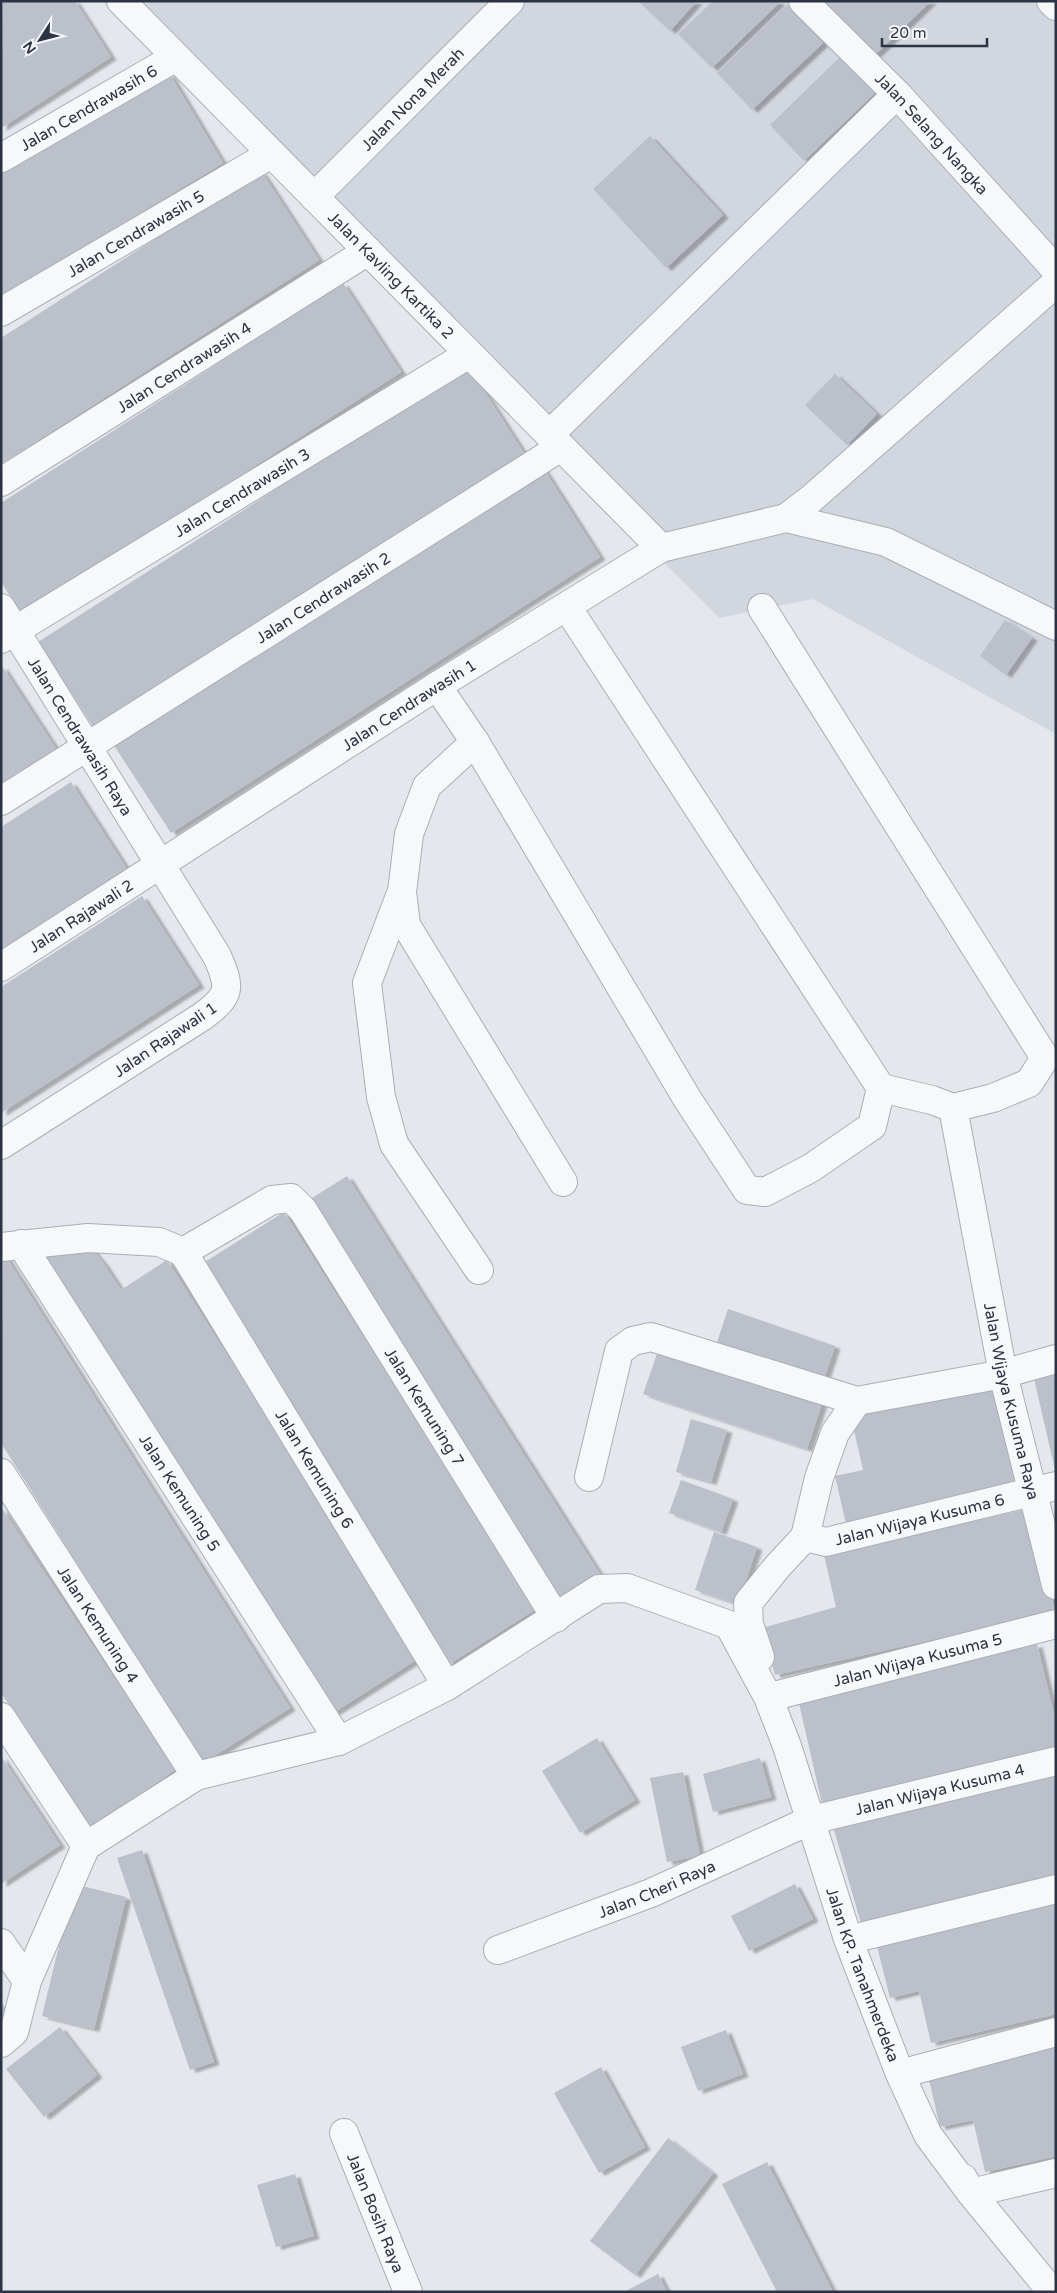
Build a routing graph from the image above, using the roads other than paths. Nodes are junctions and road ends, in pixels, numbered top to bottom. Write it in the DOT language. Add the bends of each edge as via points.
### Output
graph roads {
  1 [pos="121,1"];
  2 [pos="510,1"];
  3 [pos="802,1"];
  4 [pos="1052,1"];
  5 [pos="1056,6"];
  6 [pos="176,57"];
  7 [pos="897,94"];
  8 [pos="271,154"];
  9 [pos="1,158"];
  10 [pos="314,197"];
  11 [pos="368,251"];
  12 [pos="1056,270"];
  13 [pos="1056,283"];
  14 [pos="1,312"];
  15 [pos="469,354"];
  16 [pos="555,441"];
  17 [pos="1,482"];
  18 [pos="786,518"];
  19 [pos="661,548"];
  20 [pos="567,607"];
  21 [pos="762,608"];
  22 [pos="6,626"];
  23 [pos="1056,626"];
  24 [pos="436,686"];
  25 [pos="475,742"];
  26 [pos="86,746"];
  27 [pos="1,801"];
  28 [pos="160,864"];
  29 [pos="402,892"];
  30 [pos="1,967"];
  31 [pos="881,1088"];
  32 [pos="953,1108"];
  33 [pos="1,1145"];
  34 [pos="563,1182"];
  35 [pos="11,1246"];
  36 [pos="183,1252"];
  37 [pos="480,1270"];
  38 [pos="1056,1359"];
  39 [pos="1003,1374"];
  40 [pos="856,1402"];
  41 [pos="1,1473"];
  42 [pos="589,1477"];
  43 [pos="1044,1488"];
  44 [pos="805,1537"];
  45 [pos="1056,1585"];
  46 [pos="556,1618"];
  47 [pos="1056,1624"];
  48 [pos="447,1686"];
  49 [pos="778,1695"];
  50 [pos="1,1717"];
  51 [pos="339,1741"];
  52 [pos="1056,1761"];
  53 [pos="196,1776"];
  54 [pos="817,1819"];
  55 [pos="86,1846"];
  56 [pos="1056,1889"];
  57 [pos="864,1936"];
  58 [pos="1,1942"];
  59 [pos="498,1950"];
  60 [pos="28,1981"];
  61 [pos="1056,2032"];
  62 [pos="1,2043"];
  63 [pos="915,2070"];
  64 [pos="344,2133"];
  65 [pos="1056,2173"];
  66 [pos="970,2193"];
  67 [pos="408,2292"];
  68 [pos="1052,2292"];
  1 -- 6 [label="street, Jalan Kavling Kartika 2"];
  2 -- 10 [label="street, Jalan Nona Merah"];
  3 -- 7 [label="street, Jalan Selang Nangka"];
  4 -- 5 [label="street"];
  6 -- 8 [label="street, Jalan Kavling Kartika 2"];
  6 -- 9 [label="street, Jalan Cendrawasih 6"];
  7 -- 12 [label="street, Jalan Selang Nangka"];
  7 -- 16 [label="street, Jalan Cendrawasih 2"];
  8 -- 10 [label="street, Jalan Kavling Kartika 2"];
  8 -- 14 [label="street, Jalan Cendrawasih 5"];
  10 -- 11 [label="street, Jalan Kavling Kartika 2"];
  11 -- 15 [label="street, Jalan Kavling Kartika 2"];
  11 -- 17 [label="street, Jalan Cendrawasih 4"];
  13 -- 18 [label="street" via="811,500"];
  15 -- 16 [label="street, Jalan Kavling Kartika 2"];
  15 -- 22 [label="street, Jalan Cendrawasih 3"];
  16 -- 19 [label="street, Jalan Kavling Kartika 2"];
  16 -- 26 [label="street, Jalan Cendrawasih 2"];
  18 -- 19 [label="street, Jalan Cendrawasih 1"];
  18 -- 23 [label="street" via="886,542"];
  19 -- 20 [label="street, Jalan Cendrawasih 1"];
  20 -- 24 [label="street, Jalan Cendrawasih 1"];
  20 -- 31 [label="street"];
  21 -- 32 [label="street" via="1045,1058 1029,1083 993,1098"];
  22 -- 26 [label="street, Jalan Cendrawasih Raya"];
  24 -- 25 [label="street"];
  24 -- 28 [label="street, Jalan Cendrawasih 1"];
  25 -- 29 [label="street" via="427,786 408,834"];
  25 -- 31 [label="street" via="688,1100 747,1190 765,1192 811,1168 872,1126"];
  26 -- 27 [label="street, Jalan Cendrawasih 2"];
  26 -- 28 [label="street, Jalan Cendrawasih Raya"];
  28 -- 30 [label="street, Jalan Rajawali 2"];
  28 -- 33 [label="street, Jalan Rajawali 1" via="226,976 227,987 221,1002"];
  29 -- 34 [label="street" via="406,924"];
  29 -- 37 [label="street" via="367,983 381,1097 394,1144"];
  31 -- 32 [label="street"];
  32 -- 39 [label="street, Jalan Wijaya Kusuma Raya"];
  35 -- 36 [label="street" via="88,1238 159,1242"];
  35 -- 51 [label="street, Jalan Kemuning 5"];
  36 -- 46 [label="street, Jalan Kemuning 7" via="272,1200 291,1198 303,1210"];
  36 -- 48 [label="street, Jalan Kemuning 6"];
  38 -- 39 [label="street"];
  39 -- 40 [label="street"];
  39 -- 43 [label="street, Jalan Wijaya Kusuma Raya"];
  40 -- 42 [label="street" via="651,1337 633,1341 619,1351"];
  40 -- 44 [label="street" via="835,1433 819,1478"];
  41 -- 53 [label="street, Jalan Kemuning 4"];
  43 -- 44 [label="street, Jalan Wijaya Kusuma 6" via="826,1542"];
  43 -- 45 [label="street, Jalan Wijaya Kusuma Raya"];
  44 -- 49 [label="street" via="748,1603 748,1624"];
  46 -- 48 [label="street"];
  46 -- 54 [label="street, Jalan KP. Tanahmerdeka" via="599,1588 627,1588 728,1625 768,1697"];
  47 -- 49 [label="street, Jalan Wijaya Kusuma 5"];
  48 -- 51 [label="street"];
  49 -- 54 [label="street"];
  50 -- 55 [label="street"];
  51 -- 53 [label="street"];
  52 -- 54 [label="street, Jalan Wijaya Kusuma 4"];
  53 -- 55 [label="street"];
  54 -- 57 [label="street"];
  54 -- 59 [label="street, Jalan Cheri Raya" via="651,1893"];
  54 -- 66 [label="street, Jalan KP. Tanahmerdeka" via="848,1939 900,2074 928,2135"];
  55 -- 60 [label="street"];
  56 -- 57 [label="street"];
  57 -- 63 [label="street"];
  58 -- 60 [label="street"];
  60 -- 62 [label="street" via="14,2032"];
  61 -- 63 [label="street"];
  63 -- 66 [label="street" via="934,2125"];
  64 -- 67 [label="street, Jalan Bosih Raya"];
  65 -- 66 [label="street"];
  66 -- 68 [label="street, Jalan KP. Tanahmerdeka"];
}
